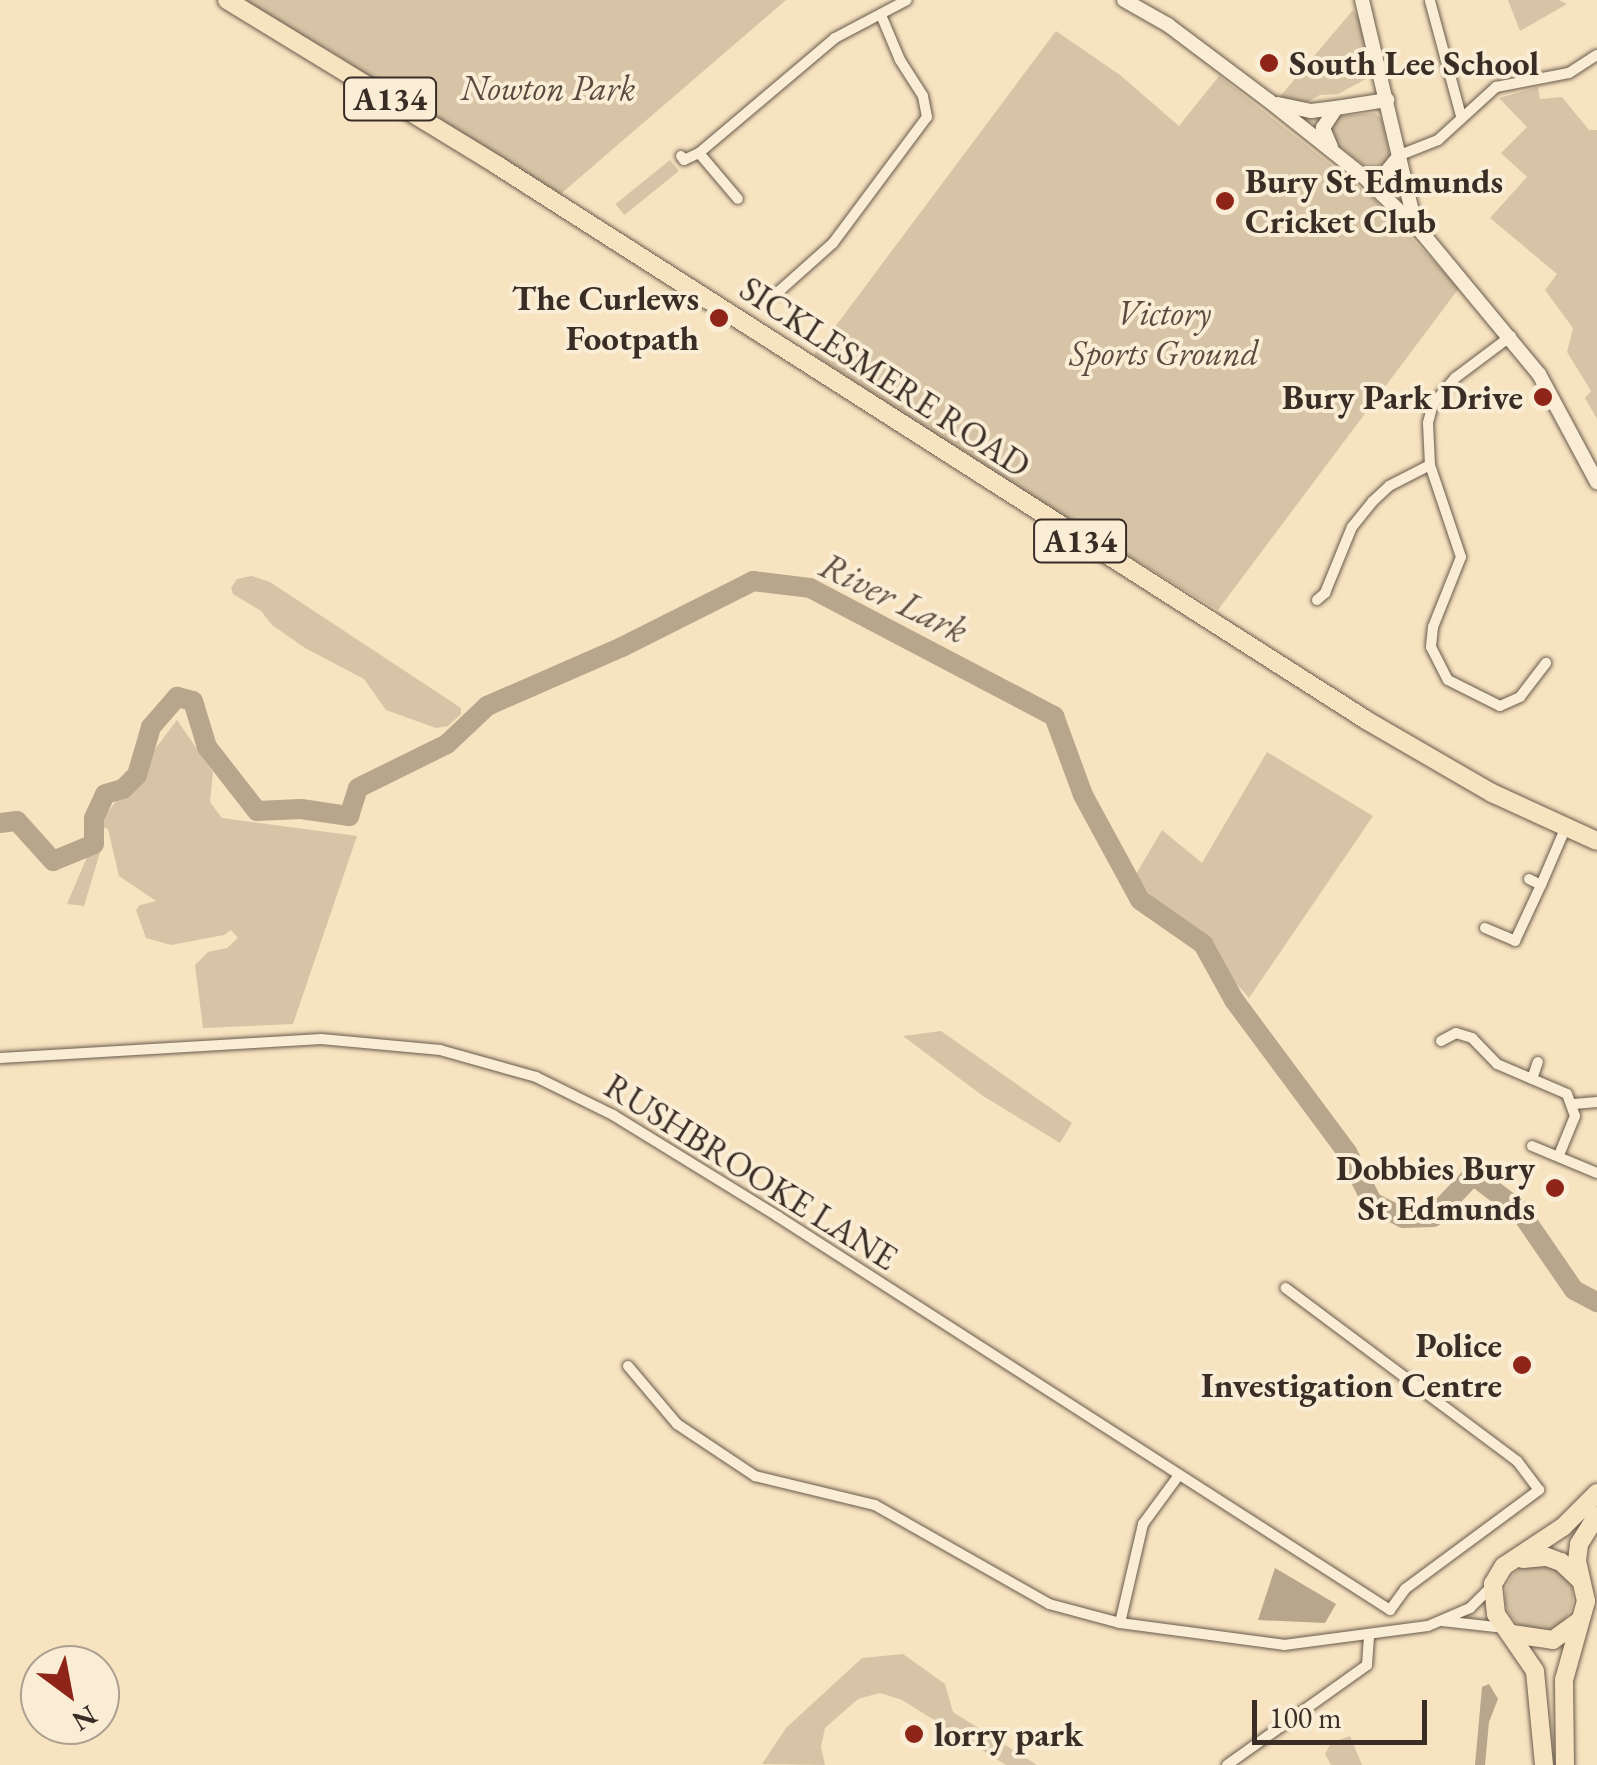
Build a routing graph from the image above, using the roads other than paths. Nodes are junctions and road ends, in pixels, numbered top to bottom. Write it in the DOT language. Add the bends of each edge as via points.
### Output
graph roads {
  1 [pos="227,0"];
  2 [pos="907,0"];
  3 [pos="1124,0"];
  4 [pos="1362,0"];
  5 [pos="1430,1"];
  6 [pos="880,15"];
  7 [pos="1597,55"];
  8 [pos="1268,100"];
  9 [pos="1388,100"];
  10 [pos="1336,108"];
  11 [pos="1461,116"];
  12 [pos="699,152"];
  13 [pos="1338,155"];
  14 [pos="1400,155"];
  15 [pos="681,156"];
  16 [pos="1362,175"];
  17 [pos="738,198"];
  18 [pos="1423,234"];
  19 [pos="782,293"];
  20 [pos="1512,336"];
  21 [pos="1430,465"];
  22 [pos="1597,482"];
  23 [pos="1317,600"];
  24 [pos="1546,663"];
  25 [pos="1566,829"];
  26 [pos="1597,841"];
  27 [pos="1529,879"];
  28 [pos="1541,885"];
  29 [pos="1485,928"];
  30 [pos="1441,1041"];
  31 [pos="0,1058"];
  32 [pos="1538,1062"];
  33 [pos="1532,1079"];
  34 [pos="1597,1102"];
  35 [pos="1574,1104"];
  36 [pos="1532,1146"];
  37 [pos="1559,1156"];
  38 [pos="1597,1173"];
  39 [pos="1286,1288"];
  40 [pos="628,1366"];
  41 [pos="1179,1475"];
  42 [pos="1597,1493"];
  43 [pos="1597,1515"];
  44 [pos="1518,1560"];
  45 [pos="1582,1583"];
  46 [pos="1493,1584"];
  47 [pos="1582,1617"];
  48 [pos="1441,1622"];
  49 [pos="1120,1623"];
  50 [pos="1509,1631"];
  51 [pos="1369,1634"];
  52 [pos="1227,1765"];
  53 [pos="1544,1765"];
  54 [pos="1565,1765"];
  1 -- 25 [label="highway, SICKLESMERE ROAD / A134" via="1366,720"];
  2 -- 6 [label="street"];
  3 -- 8 [label="street"];
  4 -- 9 [label="street"];
  5 -- 11 [label="street"];
  6 -- 12 [label="street" via="835,38"];
  6 -- 19 [label="street" via="924,96 926,117 833,243"];
  7 -- 11 [label="street" via="1569,73 1504,84"];
  8 -- 10 [label="street" via="1295,110"];
  8 -- 13 [label="street"];
  9 -- 10 [label="street"];
  9 -- 14 [label="street"];
  10 -- 13 [label="street" via="1323,128"];
  11 -- 14 [label="street" via="1438,140"];
  12 -- 15 [label="street"];
  12 -- 17 [label="street"];
  13 -- 16 [label="street"];
  14 -- 16 [label="street" via="1384,175"];
  14 -- 18 [label="street"];
  16 -- 18 [label="street"];
  18 -- 20 [label="street"];
  20 -- 21 [label="street" via="1455,378 1433,404"];
  20 -- 22 [label="street" via="1561,410"];
  21 -- 23 [label="street" via="1372,502 1352,527"];
  21 -- 24 [label="street" via="1461,557 1430,638 1438,666 1466,692 1500,706 1520,697 1533,671"];
  25 -- 26 [label="highway, SICKLESMERE ROAD / A134"];
  25 -- 28 [label="street"];
  27 -- 28 [label="street"];
  28 -- 29 [label="street" via="1515,941"];
  30 -- 33 [label="street" via="1456,1033 1472,1038 1497,1064"];
  31 -- 41 [label="street, RUSHBROOKE LANE" via="320,1039 440,1050 536,1077 654,1140"];
  32 -- 33 [label="street"];
  33 -- 35 [label="street" via="1567,1094"];
  34 -- 35 [label="street"];
  35 -- 37 [label="street"];
  36 -- 37 [label="street"];
  37 -- 38 [label="street"];
  39 -- 41 [label="street, RUSHBROOKE LANE" via="1517,1461 1540,1490 1404,1589 1390,1610"];
  40 -- 49 [label="street" via="677,1424 755,1476 875,1506 1048,1604"];
  41 -- 49 [label="street" via="1144,1524"];
  42 -- 44 [label="highway"];
  43 -- 45 [label="highway" via="1579,1544"];
  44 -- 45 [label="highway" via="1547,1557"];
  44 -- 46 [label="highway" via="1504,1566"];
  45 -- 47 [label="highway"];
  46 -- 48 [label="street" via="1475,1605"];
  46 -- 50 [label="highway" via="1496,1614"];
  47 -- 50 [label="highway" via="1553,1640"];
  47 -- 54 [label="highway" via="1564,1680"];
  48 -- 50 [label="street"];
  48 -- 51 [label="street"];
  49 -- 51 [label="street" via="1284,1645"];
  50 -- 53 [label="highway" via="1540,1690"];
  51 -- 52 [label="street" via="1367,1665"];
}
